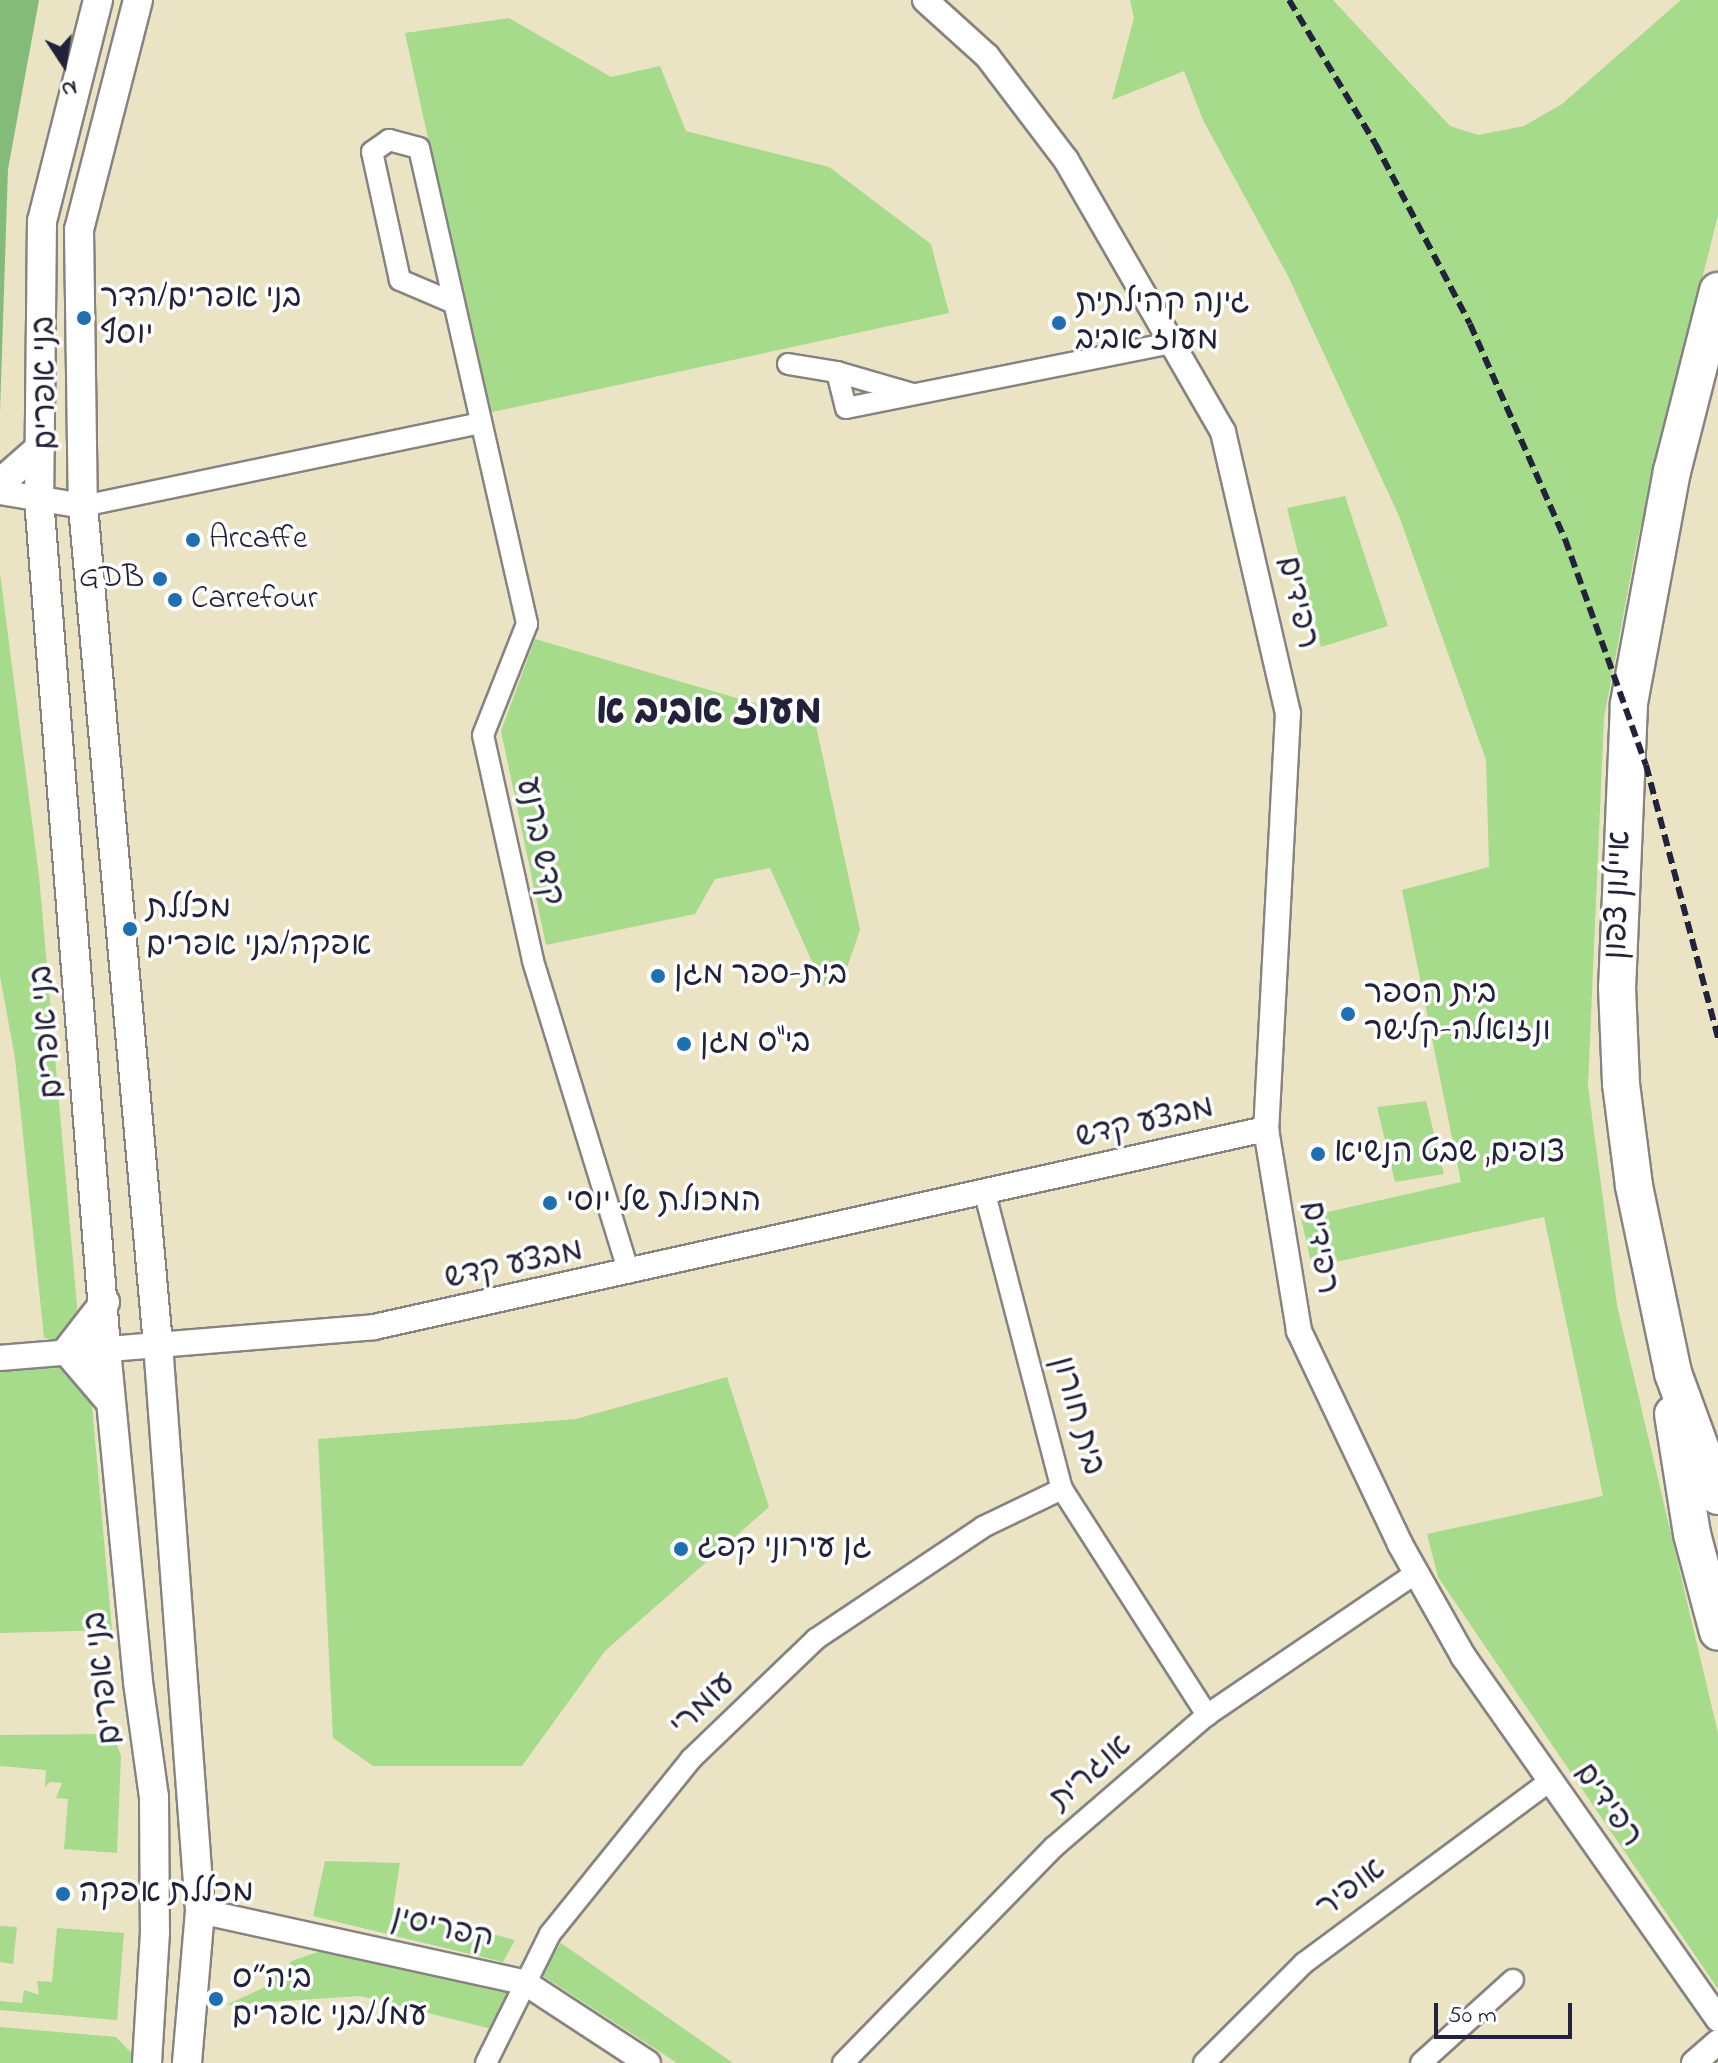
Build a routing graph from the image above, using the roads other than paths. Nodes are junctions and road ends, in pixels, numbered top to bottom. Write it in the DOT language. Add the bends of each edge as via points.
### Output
graph roads {
  1 [pos="98,0"];
  2 [pos="138,0"];
  3 [pos="925,0"];
  4 [pos="1718,291"];
  5 [pos="454,303"];
  6 [pos="1171,343"];
  7 [pos="788,364"];
  8 [pos="837,372"];
  9 [pos="913,394"];
  10 [pos="479,423"];
  11 [pos="40,448"];
  12 [pos="0,483"];
  13 [pos="0,492"];
  14 [pos="39,499"];
  15 [pos="83,506"];
  16 [pos="1266,1129"];
  17 [pos="985,1194"];
  18 [pos="629,1273"];
  19 [pos="105,1302"];
  20 [pos="158,1344"];
  21 [pos="106,1349"];
  22 [pos="67,1351"];
  23 [pos="0,1358"];
  24 [pos="1673,1373"];
  25 [pos="111,1404"];
  26 [pos="1062,1489"];
  27 [pos="1718,1496"];
  28 [pos="1416,1573"];
  29 [pos="1718,1632"];
  30 [pos="1207,1715"];
  31 [pos="1550,1781"];
  32 [pos="200,1911"];
  33 [pos="1513,1980"];
  34 [pos="524,1982"];
  35 [pos="1718,2019"];
  36 [pos="1718,2042"];
  37 [pos="147,2063"];
  38 [pos="187,2063"];
  39 [pos="486,2063"];
  40 [pos="648,2063"];
  41 [pos="843,2063"];
  42 [pos="1204,2063"];
  43 [pos="1421,2063"];
  44 [pos="1694,2063"];
  1 -- 11 [label="main road, בני אפרים" via="42,221"];
  2 -- 15 [label="main road, בני אפרים" via="79,230"];
  3 -- 6 [label="street, רפידים" via="987,56 1066,160"];
  4 -- 24 [label="highway, איילון צפון" via="1642,617 1626,731 1619,884 1621,1084 1634,1186"];
  5 -- 5 [label="street, קדש ברנע" via="419,148 389,140 372,152 400,280"];
  5 -- 10 [label="street, קדש ברנע"];
  6 -- 9 [label="street"];
  6 -- 16 [label="street, רפידים" via="1223,432 1288,713"];
  7 -- 8 [label="street"];
  8 -- 9 [label="street"];
  8 -- 9 [label="street" via="846,408"];
  10 -- 15 [label="street"];
  10 -- 18 [label="street, קדש ברנע" via="527,624 483,735 533,961"];
  11 -- 12 [label="main road"];
  11 -- 14 [label="main road, בני אפרים"];
  13 -- 14 [label="street"];
  14 -- 15 [label="street"];
  14 -- 19 [label="main road, בני אפרים"];
  15 -- 20 [label="main road, בני אפרים"];
  16 -- 17 [label="street, מבצע קדש"];
  16 -- 28 [label="street, רפידים" via="1299,1331"];
  17 -- 18 [label="street, מבצע קדש"];
  17 -- 26 [label="street, בית חורון"];
  18 -- 20 [label="street, מבצע קדש" via="374,1327"];
  19 -- 21 [label="main road, בני אפרים"];
  19 -- 22 [label="main road"];
  20 -- 21 [label="street, מבצע קדש"];
  20 -- 32 [label="main road, בני אפרים"];
  21 -- 22 [label="street, מבצע קדש"];
  21 -- 25 [label="main road, בני אפרים"];
  22 -- 23 [label="street, מבצע קדש"];
  22 -- 25 [label="main road" via="99,1383"];
  24 -- 27 [label="highway, איילון צפון"];
  24 -- 29 [label="highway" via="1672,1427"];
  25 -- 37 [label="main road, בני אפרים" via="154,1797 155,1932"];
  26 -- 30 [label="street, בית חורון"];
  26 -- 34 [label="street, עומרי" via="983,1527 816,1639 691,1759 550,1934"];
  28 -- 30 [label="street, אוגרית"];
  28 -- 31 [label="street, רפידים" via="1463,1656"];
  30 -- 41 [label="street, אוגרית" via="1054,1847"];
  31 -- 35 [label="street, רפידים"];
  31 -- 42 [label="street, אופיר" via="1304,1963"];
  32 -- 34 [label="street, קפריסין"];
  32 -- 38 [label="main road, בני אפרים"];
  33 -- 43 [label="street"];
  34 -- 39 [label="street, עומרי"];
  34 -- 40 [label="street, קפריסין"];
  36 -- 44 [label="street"];
}
